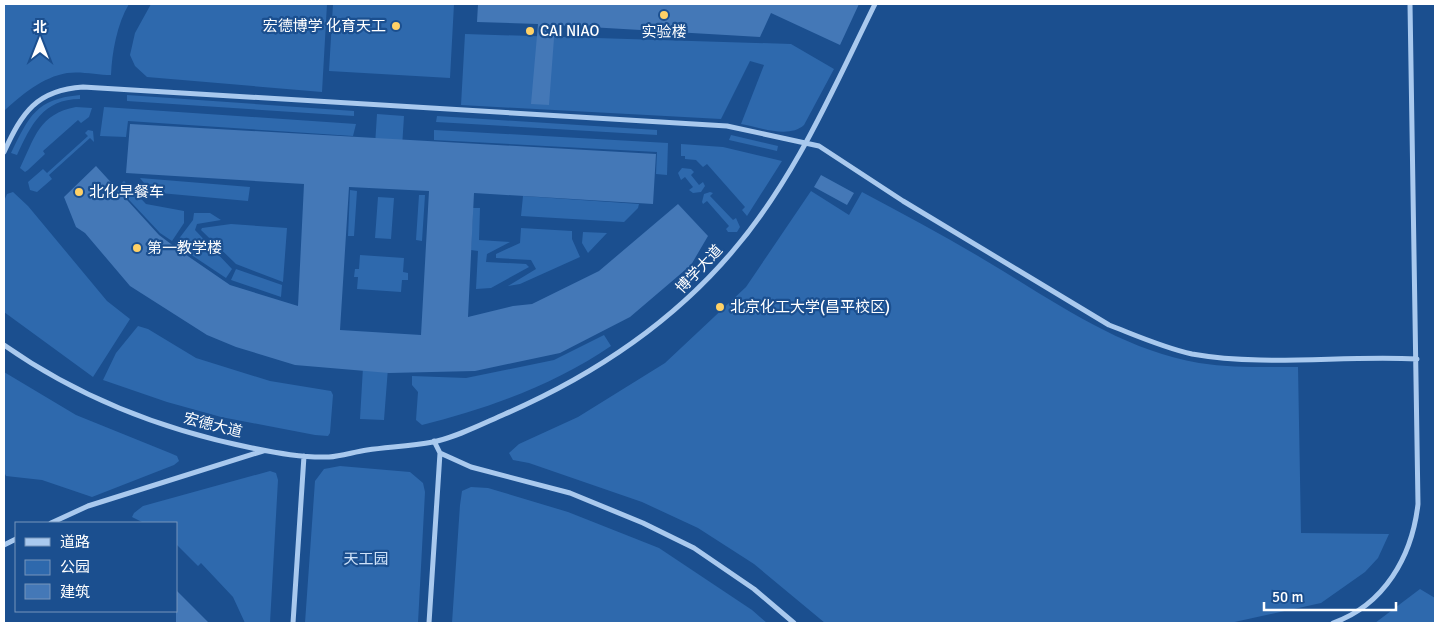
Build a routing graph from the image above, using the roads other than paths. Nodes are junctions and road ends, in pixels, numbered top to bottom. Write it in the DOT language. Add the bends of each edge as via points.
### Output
graph roads {
  1 [pos="875,4"];
  2 [pos="1410,4"];
  3 [pos="807,142"];
  4 [pos="4,152"];
  5 [pos="4,345"];
  6 [pos="1417,359"];
  7 [pos="434,442"];
  8 [pos="266,451"];
  9 [pos="440,453"];
  10 [pos="304,456"];
  11 [pos="53,522"];
  12 [pos="294,623"];
  13 [pos="429,623"];
  14 [pos="794,623"];
  15 [pos="1333,623"];
  1 -- 3 [label="street, 博学大道"];
  2 -- 6 [label="street"];
  3 -- 4 [label="street" via="727,126 675,122 82,87 54,92 32,105 24,112"];
  3 -- 6 [label="street" via="819,146 1109,325 1140,337 1190,353 1256,360"];
  3 -- 7 [label="street, 博学大道" via="733,251 681,306 644,337 538,400"];
  5 -- 8 [label="street, 宏德大道" via="29,362 114,406 211,440"];
  6 -- 15 [label="street" via="1418,504 1412,539 1388,584 1366,606"];
  7 -- 9 [label="street"];
  7 -- 10 [label="street, 宏德大道" via="329,457"];
  8 -- 10 [label="street, 宏德大道"];
  8 -- 11 [label="street" via="104,500"];
  9 -- 13 [label="street"];
  9 -- 14 [label="street" via="471,468 570,494 643,523 694,548 754,589"];
  10 -- 12 [label="street"];
}
